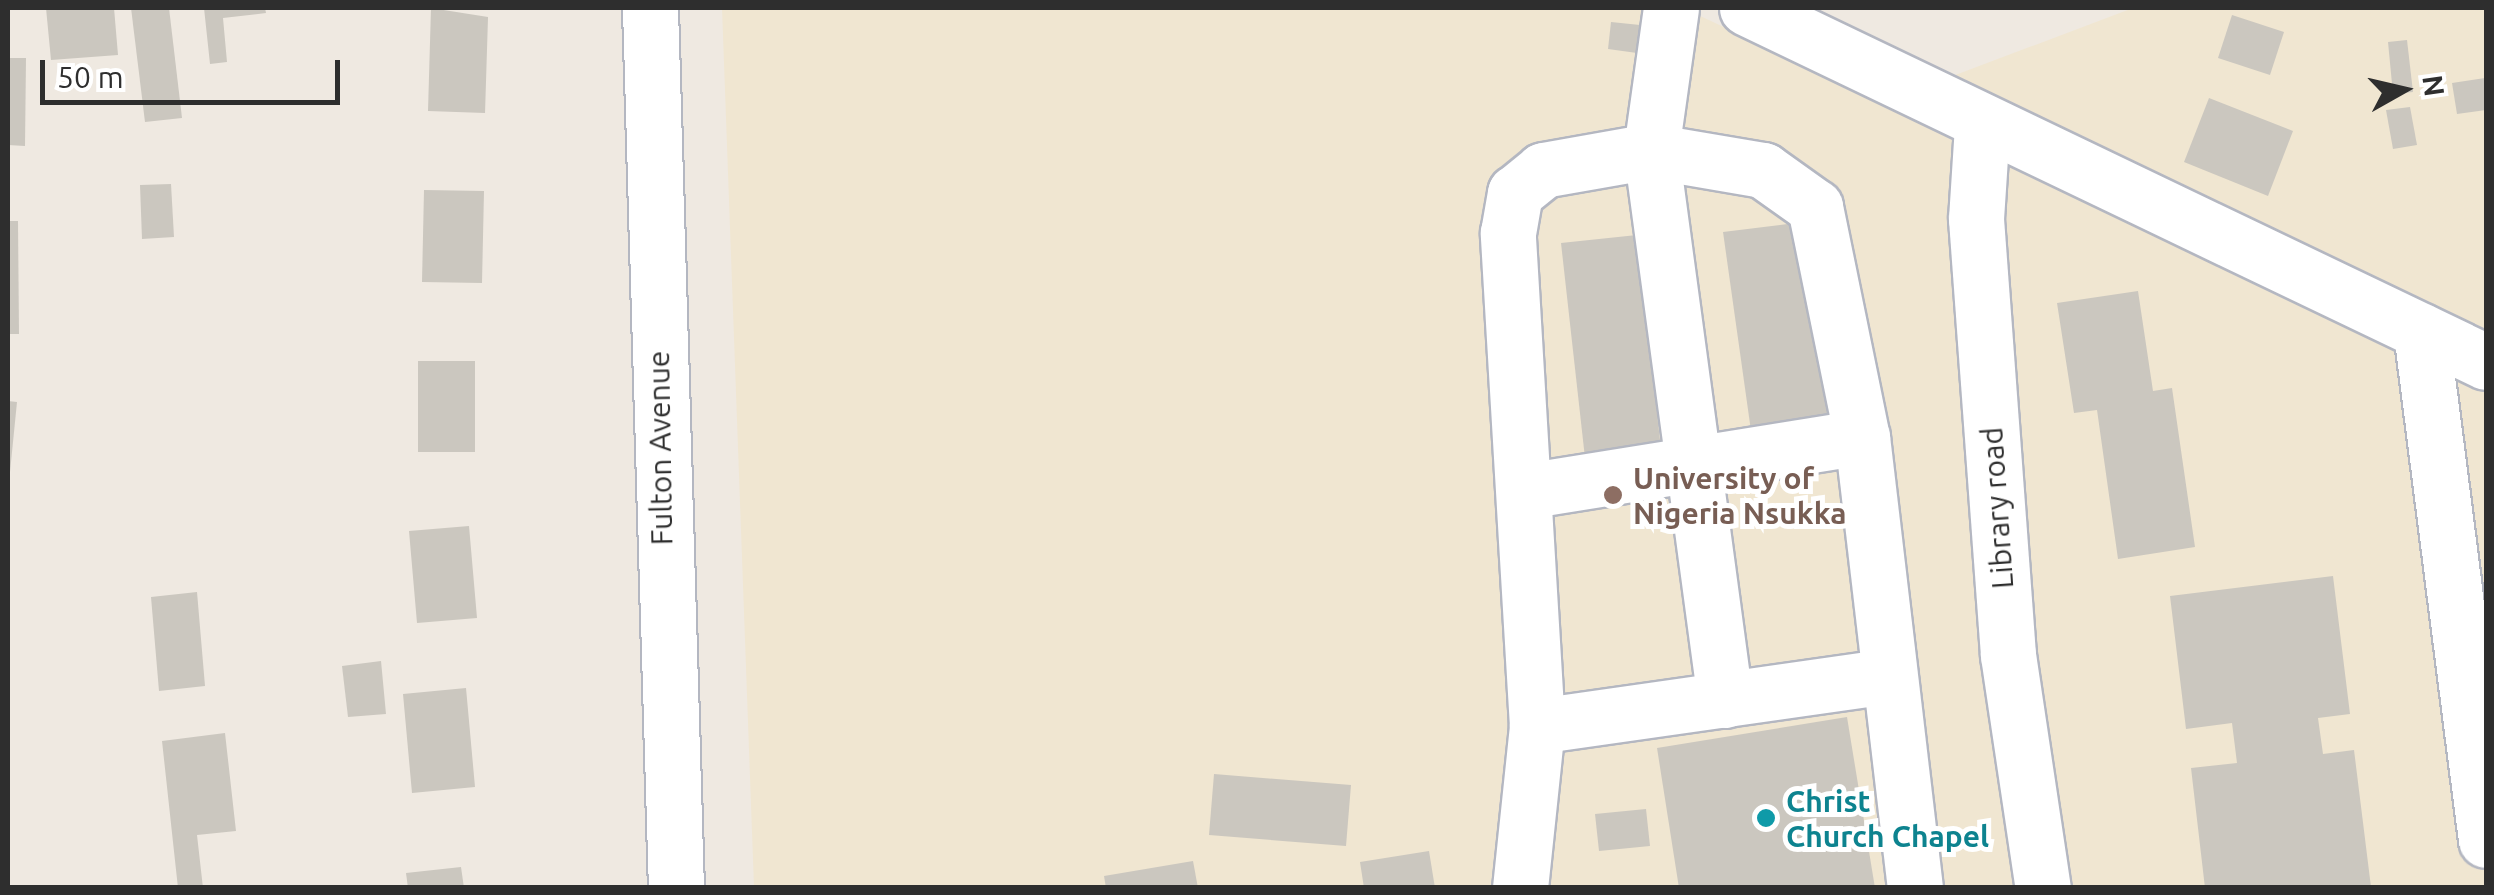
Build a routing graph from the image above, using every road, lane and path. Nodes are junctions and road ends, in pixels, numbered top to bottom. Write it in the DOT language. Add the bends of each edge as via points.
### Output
graph roads {
  1 [pos="650,8"];
  2 [pos="1670,8"];
  3 [pos="1747,8"];
  4 [pos="1982,126"];
  5 [pos="1651,150"];
  6 [pos="2421,331"];
  7 [pos="2486,362"];
  8 [pos="1862,437"];
  9 [pos="1693,462"];
  10 [pos="1525,491"];
  11 [pos="1888,676"];
  12 [pos="1726,700"];
  13 [pos="1537,726"];
  14 [pos="2484,811"];
  15 [pos="676,888"];
  16 [pos="1520,888"];
  17 [pos="1916,888"];
  18 [pos="2043,888"];
  1 -- 15 [label="street, Fulton Avenue"];
  2 -- 5 [label="street"];
  3 -- 4 [label="street"];
  4 -- 6 [label="street"];
  4 -- 18 [label="street, Library road" via="1976,220 2008,655"];
  5 -- 8 [label="street" via="1763,170 1815,206"];
  5 -- 9 [label="street"];
  5 -- 10 [label="street" via="1543,170 1515,193 1508,233"];
  6 -- 7 [label="street"];
  6 -- 14 [label="street"];
  8 -- 9 [label="street"];
  8 -- 11 [label="street"];
  9 -- 10 [label="street"];
  9 -- 12 [label="street"];
  10 -- 13 [label="street"];
  11 -- 12 [label="street"];
  11 -- 17 [label="street"];
  12 -- 13 [label="street"];
  13 -- 16 [label="street"];
}
